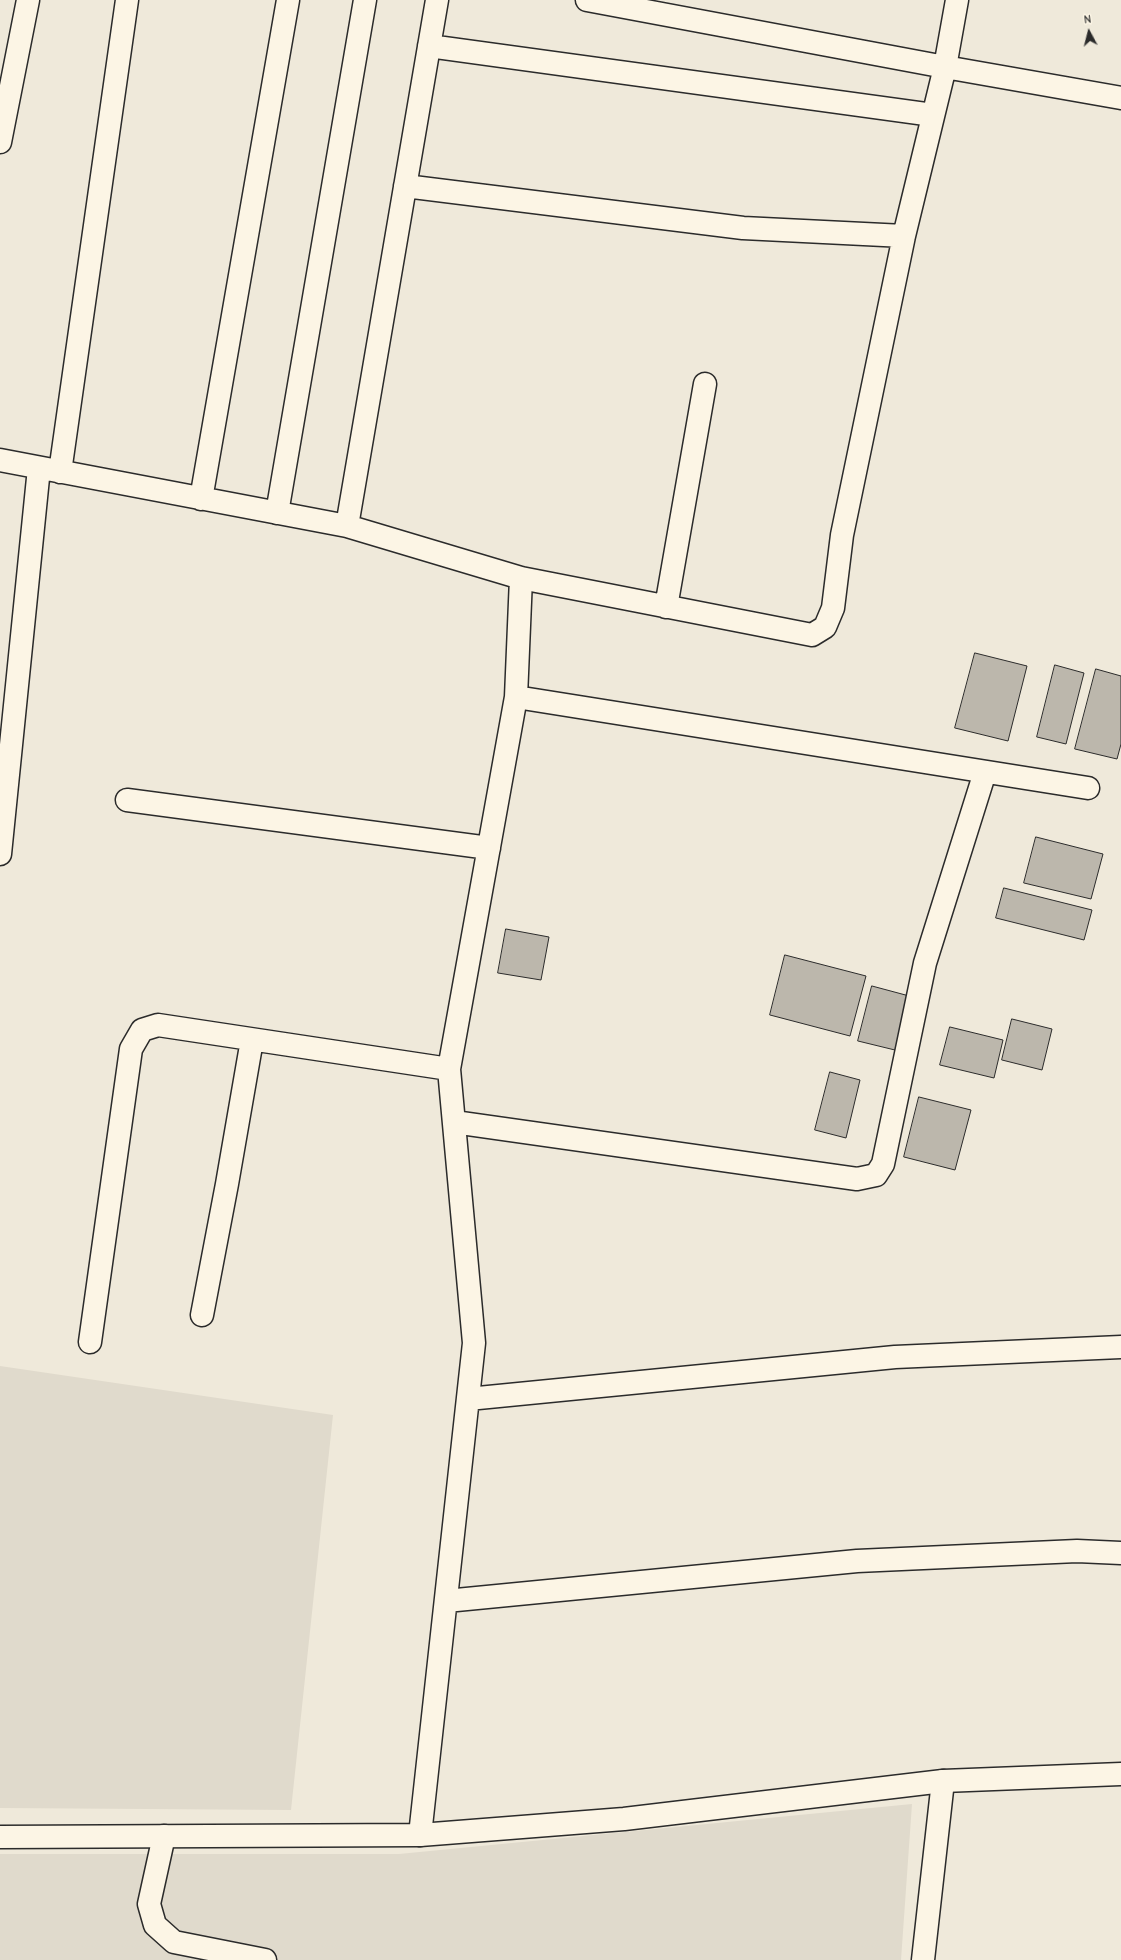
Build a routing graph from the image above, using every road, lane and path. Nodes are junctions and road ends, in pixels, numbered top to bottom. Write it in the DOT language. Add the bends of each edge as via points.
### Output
graph roads {
  1 [pos="28,0"];
  2 [pos="127,0"];
  3 [pos="288,0"];
  4 [pos="365,0"];
  5 [pos="437,0"];
  6 [pos="586,0"];
  7 [pos="957,0"];
  8 [pos="429,46"];
  9 [pos="945,67"];
  10 [pos="1121,98"];
  11 [pos="933,115"];
  12 [pos="0,142"];
  13 [pos="405,186"];
  14 [pos="904,236"];
  15 [pos="705,384"];
  16 [pos="0,460"];
  17 [pos="49,470"];
  18 [pos="201,498"];
  19 [pos="277,513"];
  20 [pos="348,526"];
  21 [pos="521,578"];
  22 [pos="666,607"];
  23 [pos="516,697"];
  24 [pos="985,772"];
  25 [pos="1088,788"];
  26 [pos="127,800"];
  27 [pos="489,848"];
  28 [pos="0,854"];
  29 [pos="252,1040"];
  30 [pos="449,1069"];
  31 [pos="454,1122"];
  32 [pos="202,1316"];
  33 [pos="90,1342"];
  34 [pos="1121,1347"];
  35 [pos="468,1399"];
  36 [pos="1121,1554"];
  37 [pos="446,1601"];
  38 [pos="1121,1774"];
  39 [pos="943,1781"];
  40 [pos="420,1835"];
  41 [pos="164,1836"];
  42 [pos="0,1837"];
  43 [pos="265,1960"];
  44 [pos="923,1960"];
  1 -- 12 [label="street"];
  2 -- 17 [label="street"];
  3 -- 18 [label="street"];
  4 -- 19 [label="street"];
  5 -- 8 [label="street"];
  6 -- 9 [label="street"];
  7 -- 9 [label="street"];
  8 -- 11 [label="street"];
  8 -- 13 [label="street"];
  9 -- 10 [label="street"];
  9 -- 11 [label="street"];
  11 -- 14 [label="street"];
  13 -- 14 [label="street" via="744,228"];
  13 -- 20 [label="street"];
  14 -- 22 [label="street" via="842,535 833,608 825,627 812,635"];
  15 -- 22 [label="street"];
  16 -- 17 [label="street"];
  17 -- 18 [label="street"];
  17 -- 28 [label="street"];
  18 -- 19 [label="street"];
  19 -- 20 [label="street"];
  20 -- 21 [label="street"];
  21 -- 22 [label="street"];
  21 -- 23 [label="street"];
  23 -- 24 [label="street"];
  23 -- 27 [label="street"];
  24 -- 25 [label="street"];
  24 -- 31 [label="street" via="925,963 883,1164 876,1175 857,1179"];
  26 -- 27 [label="street"];
  27 -- 30 [label="street"];
  29 -- 30 [label="street"];
  29 -- 32 [label="street"];
  29 -- 33 [label="street" via="158,1025 142,1030 130,1050"];
  30 -- 31 [label="street"];
  31 -- 35 [label="street" via="474,1343"];
  34 -- 35 [label="street" via="895,1357"];
  35 -- 37 [label="street"];
  36 -- 37 [label="street" via="1077,1551 857,1561"];
  37 -- 40 [label="street"];
  38 -- 39 [label="street"];
  39 -- 40 [label="street" via="624,1819"];
  39 -- 44 [label="street"];
  40 -- 41 [label="street"];
  41 -- 42 [label="street"];
  41 -- 43 [label="street" via="149,1904 155,1925 174,1942"];
}
